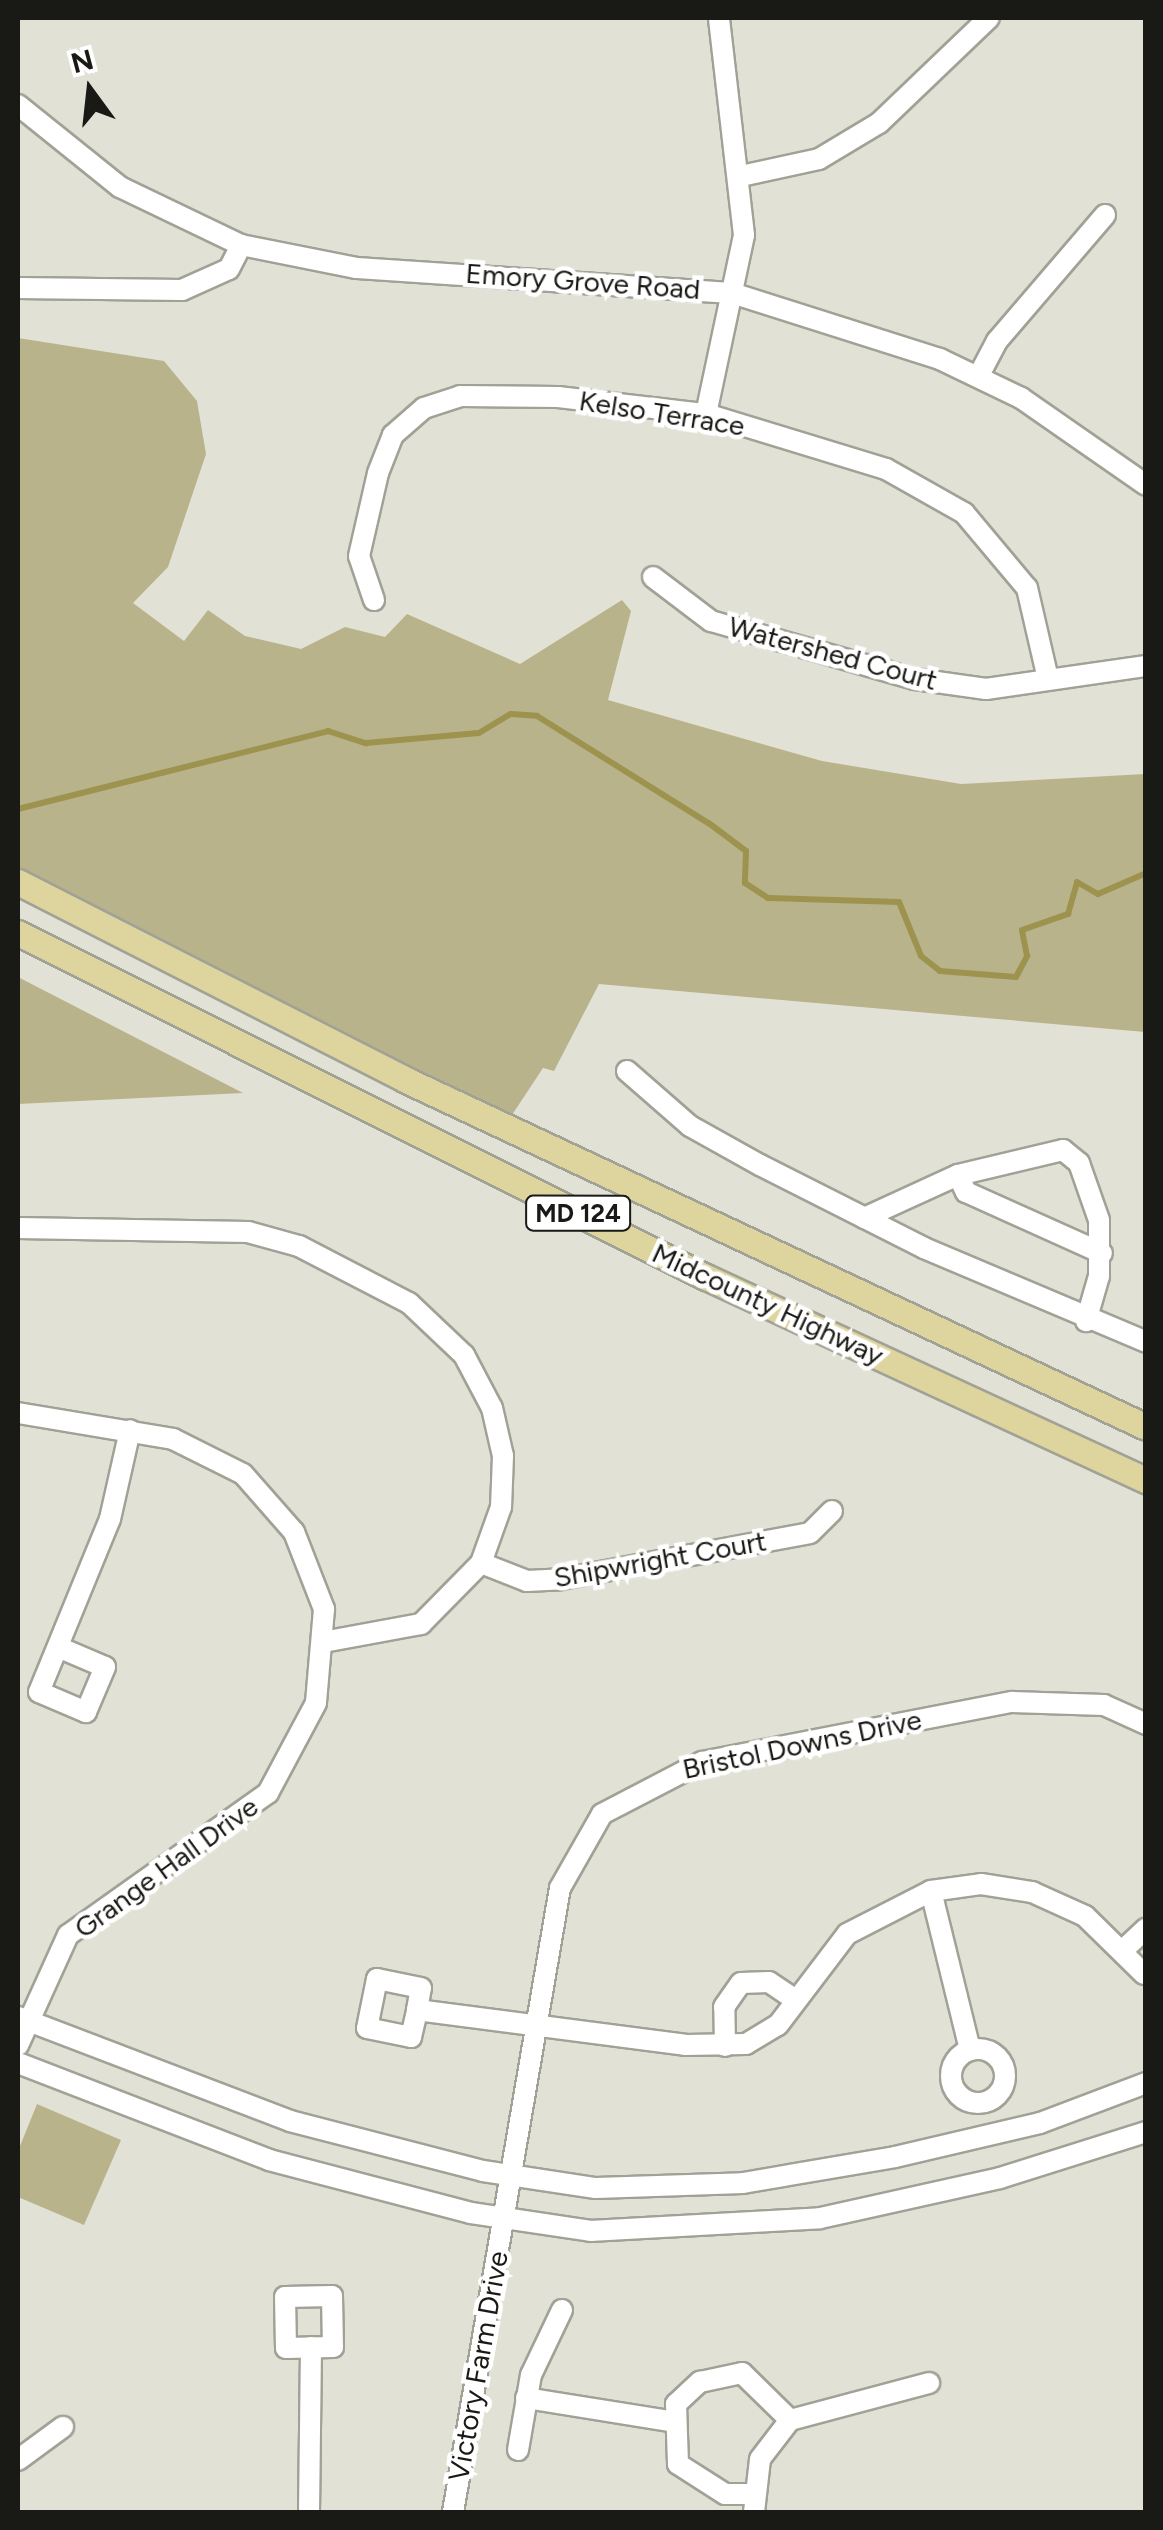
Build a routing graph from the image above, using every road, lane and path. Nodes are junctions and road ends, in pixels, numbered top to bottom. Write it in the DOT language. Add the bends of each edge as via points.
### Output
graph roads {
  1 [pos="719,18"];
  2 [pos="989,18"];
  3 [pos="18,105"];
  4 [pos="741,176"];
  5 [pos="1105,215"];
  6 [pos="241,245"];
  7 [pos="18,288"];
  8 [pos="732,293"];
  9 [pos="978,377"];
  10 [pos="706,414"];
  11 [pos="1146,484"];
  12 [pos="654,576"];
  13 [pos="374,600"];
  14 [pos="1146,666"];
  15 [pos="1048,680"];
  16 [pos="18,882"];
  17 [pos="18,933"];
  18 [pos="626,1071"];
  19 [pos="958,1175"];
  20 [pos="864,1218"];
  21 [pos="18,1228"];
  22 [pos="1102,1253"];
  23 [pos="1086,1321"];
  24 [pos="1146,1342"];
  25 [pos="18,1412"];
  26 [pos="1146,1427"];
  27 [pos="130,1430"];
  28 [pos="1146,1480"];
  29 [pos="832,1511"];
  30 [pos="481,1564"];
  31 [pos="323,1642"];
  32 [pos="58,1647"];
  33 [pos="1146,1724"];
  34 [pos="931,1891"];
  35 [pos="1146,1929"];
  36 [pos="1122,1951"];
  37 [pos="1144,1974"];
  38 [pos="796,2000"];
  39 [pos="417,2010"];
  40 [pos="22,2019"];
  41 [pos="536,2028"];
  42 [pos="18,2044"];
  43 [pos="724,2046"];
  44 [pos="970,2050"];
  45 [pos="18,2064"];
  46 [pos="1146,2083"];
  47 [pos="1146,2132"];
  48 [pos="510,2177"];
  49 [pos="503,2220"];
  50 [pos="562,2310"];
  51 [pos="311,2347"];
  52 [pos="929,2383"];
  53 [pos="526,2398"];
  54 [pos="790,2420"];
  55 [pos="670,2421"];
  56 [pos="63,2427"];
  57 [pos="518,2450"];
  58 [pos="18,2460"];
  59 [pos="752,2503"];
  60 [pos="309,2512"];
  61 [pos="454,2512"];
  1 -- 4 [label="street"];
  2 -- 4 [label="street" via="879,123 819,159"];
  3 -- 6 [label="street, Emory Grove Road" via="120,187"];
  4 -- 8 [label="street" via="744,235"];
  5 -- 9 [label="street" via="997,342"];
  6 -- 7 [label="street" via="229,269 182,290"];
  6 -- 8 [label="street, Emory Grove Road" via="356,268"];
  8 -- 9 [label="street, Emory Grove Road"];
  8 -- 10 [label="street"];
  9 -- 11 [label="street, Emory Grove Road"];
  10 -- 13 [label="street, Kelso Terrace" via="558,398 460,396 424,408 393,436 378,473 359,556"];
  10 -- 15 [label="street, Kelso Terrace" via="886,469 964,513 1027,588"];
  12 -- 15 [label="street, Watershed Court" via="711,622 915,679 986,689"];
  14 -- 15 [label="street, Watershed Court"];
  16 -- 26 [label="main road, Midcounty Highway / MD 124" via="406,1080"];
  17 -- 28 [label="main road, Midcounty Highway / MD 124" via="706,1277"];
  18 -- 20 [label="street" via="690,1126"];
  19 -- 20 [label="street"];
  19 -- 22 [label="street" via="966,1192"];
  19 -- 22 [label="street" via="1062,1150 1093,1190"];
  20 -- 23 [label="street"];
  21 -- 30 [label="street" via="248,1232 299,1246 409,1303 464,1354 492,1408 501,1507"];
  22 -- 23 [label="street"];
  23 -- 24 [label="street"];
  25 -- 27 [label="street, Grange Hall Drive"];
  27 -- 31 [label="street, Grange Hall Drive" via="208,1453 272,1503 312,1572"];
  27 -- 32 [label="street" via="110,1520"];
  29 -- 30 [label="street, Shipwright Court" via="810,1533 562,1579 527,1580"];
  30 -- 31 [label="street" via="422,1624"];
  31 -- 40 [label="street, Grange Hall Drive" via="306,1736 268,1793 68,1935"];
  33 -- 41 [label="street, Bristol Downs Drive" via="1104,1705 1012,1702 671,1771 602,1814 580,1845 560,1888"];
  34 -- 36 [label="street" via="981,1884 1032,1892 1085,1916"];
  34 -- 38 [label="street" via="847,1934"];
  34 -- 44 [label="street"];
  35 -- 36 [label="street"];
  36 -- 37 [label="street"];
  38 -- 43 [label="street" via="764,2038"];
  38 -- 43 [label="street" via="769,1982 741,1983 724,2007"];
  39 -- 41 [label="street"];
  40 -- 42 [label="street, Grange Hall Drive"];
  40 -- 48 [label="street" via="290,2121"];
  41 -- 43 [label="street"];
  41 -- 48 [label="street, Bristol Downs Drive"];
  45 -- 49 [label="street" via="269,2160"];
  46 -- 48 [label="street" via="990,2137 743,2183 645,2190"];
  47 -- 49 [label="street" via="1000,2178 820,2218 702,2231"];
  48 -- 49 [label="street, Victory Farm Drive"];
  49 -- 61 [label="street, Victory Farm Drive"];
  50 -- 53 [label="street"];
  51 -- 60 [label="street"];
  52 -- 54 [label="street"];
  53 -- 55 [label="street"];
  53 -- 57 [label="street"];
  54 -- 55 [label="street" via="751,2376 731,2372 700,2382"];
  54 -- 59 [label="street" via="770,2440"];
  55 -- 59 [label="street" via="671,2446 692,2479"];
  56 -- 58 [label="street"];
}
